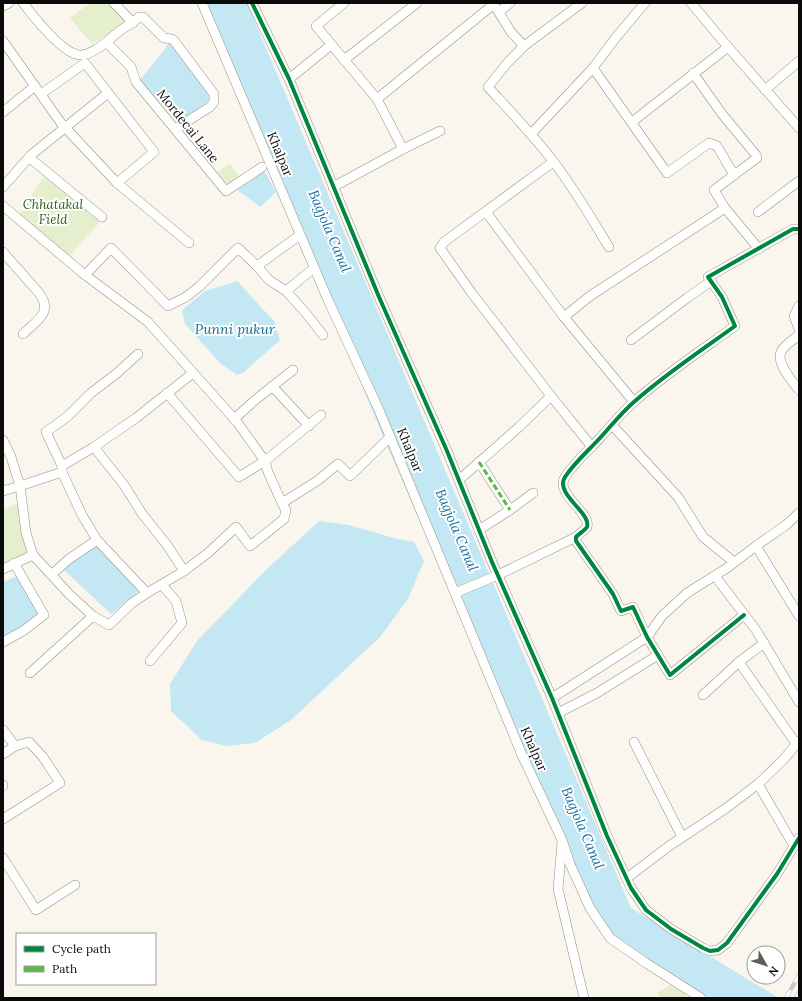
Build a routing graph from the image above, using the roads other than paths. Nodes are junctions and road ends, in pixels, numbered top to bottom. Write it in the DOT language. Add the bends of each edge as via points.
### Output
graph roads {
  1 [pos="9,3"];
  2 [pos="23,3"];
  3 [pos="114,3"];
  4 [pos="202,3"];
  5 [pos="252,3"];
  6 [pos="344,3"];
  7 [pos="417,3"];
  8 [pos="510,3"];
  9 [pos="582,3"];
  10 [pos="645,3"];
  11 [pos="691,3"];
  12 [pos="3,6"];
  13 [pos="496,6"];
  14 [pos="133,23"];
  15 [pos="3,41"];
  16 [pos="107,43"];
  17 [pos="331,45"];
  18 [pos="524,46"];
  19 [pos="728,47"];
  20 [pos="11,52"];
  21 [pos="3,58"];
  22 [pos="344,60"];
  23 [pos="799,61"];
  24 [pos="593,68"];
  25 [pos="693,74"];
  26 [pos="289,79"];
  27 [pos="35,86"];
  28 [pos="765,90"];
  29 [pos="41,94"];
  30 [pos="108,94"];
  31 [pos="377,100"];
  32 [pos="3,112"];
  33 [pos="632,122"];
  34 [pos="66,128"];
  35 [pos="799,128"];
  36 [pos="175,129"];
  37 [pos="440,131"];
  38 [pos="531,134"];
  39 [pos="403,149"];
  40 [pos="29,158"];
  41 [pos="553,162"];
  42 [pos="262,167"];
  43 [pos="734,175"];
  44 [pos="799,181"];
  45 [pos="117,183"];
  46 [pos="3,187"];
  47 [pos="333,187"];
  48 [pos="3,206"];
  49 [pos="725,208"];
  50 [pos="486,212"];
  51 [pos="758,212"];
  52 [pos="102,217"];
  53 [pos="799,229"];
  54 [pos="300,235"];
  55 [pos="189,243"];
  56 [pos="609,246"];
  57 [pos="759,249"];
  58 [pos="3,252"];
  59 [pos="257,266"];
  60 [pos="314,268"];
  61 [pos="85,275"];
  62 [pos="710,282"];
  63 [pos="286,291"];
  64 [pos="799,306"];
  65 [pos="564,317"];
  66 [pos="799,329"];
  67 [pos="23,334"];
  68 [pos="323,335"];
  69 [pos="799,335"];
  70 [pos="631,340"];
  71 [pos="138,354"];
  72 [pos="293,370"];
  73 [pos="193,373"];
  74 [pos="272,386"];
  75 [pos="799,390"];
  76 [pos="167,393"];
  77 [pos="551,396"];
  78 [pos="634,402"];
  79 [pos="321,415"];
  80 [pos="234,419"];
  81 [pos="612,425"];
  82 [pos="309,426"];
  83 [pos="390,437"];
  84 [pos="3,440"];
  85 [pos="94,447"];
  86 [pos="592,447"];
  87 [pos="265,461"];
  88 [pos="479,462"];
  89 [pos="62,469"];
  90 [pos="459,480"];
  91 [pos="20,486"];
  92 [pos="3,491"];
  93 [pos="532,493"];
  94 [pos="282,503"];
  95 [pos="510,510"];
  96 [pos="799,513"];
  97 [pos="480,530"];
  98 [pos="576,537"];
  99 [pos="97,540"];
  100 [pos="756,546"];
  101 [pos="33,555"];
  102 [pos="734,562"];
  103 [pos="14,563"];
  104 [pos="3,569"];
  105 [pos="184,571"];
  106 [pos="51,575"];
  107 [pos="498,575"];
  108 [pos="715,576"];
  109 [pos="162,585"];
  110 [pos="147,593"];
  111 [pos="455,593"];
  112 [pos="744,615"];
  113 [pos="93,616"];
  114 [pos="799,616"];
  115 [pos="647,637"];
  116 [pos="3,642"];
  117 [pos="764,643"];
  118 [pos="658,655"];
  119 [pos="150,661"];
  120 [pos="739,662"];
  121 [pos="30,673"];
  122 [pos="703,695"];
  123 [pos="552,698"];
  124 [pos="799,702"];
  125 [pos="558,713"];
  126 [pos="3,730"];
  127 [pos="634,742"];
  128 [pos="798,743"];
  129 [pos="15,746"];
  130 [pos="3,754"];
  131 [pos="758,784"];
  132 [pos="5,814"];
  133 [pos="682,837"];
  134 [pos="799,838"];
  135 [pos="562,840"];
  136 [pos="794,846"];
  137 [pos="3,858"];
  138 [pos="627,878"];
  139 [pos="75,886"];
  140 [pos="584,998"];
  141 [pos="701,998"];
  1 -- 12 [label="street"];
  2 -- 16 [label="street" via="39,24 72,52 81,55"];
  3 -- 14 [label="street"];
  4 -- 54 [label="street, Khalpar"];
  5 -- 26 [label="street"];
  6 -- 17 [label="street" via="316,26"];
  7 -- 22 [label="street"];
  8 -- 13 [label="street"];
  9 -- 18 [label="street"];
  10 -- 24 [label="street"];
  11 -- 19 [label="street"];
  13 -- 18 [label="street" via="511,32"];
  13 -- 31 [label="street"];
  14 -- 16 [label="street" via="120,30"];
  14 -- 36 [label="street" via="139,17 143,17 164,38 172,39 214,94 214,102 210,106"];
  15 -- 20 [label="street"];
  16 -- 36 [label="street, Mordecai Lane" via="131,67 136,82"];
  17 -- 22 [label="street"];
  17 -- 26 [label="street"];
  18 -- 38 [label="street" via="488,87"];
  19 -- 25 [label="street"];
  19 -- 28 [label="street"];
  20 -- 21 [label="street"];
  20 -- 27 [label="street"];
  22 -- 31 [label="street"];
  23 -- 28 [label="street"];
  24 -- 33 [label="street"];
  24 -- 38 [label="street"];
  25 -- 33 [label="street"];
  25 -- 43 [label="street" via="756,155 757,158"];
  26 -- 47 [label="street"];
  27 -- 29 [label="street"];
  27 -- 32 [label="street"];
  28 -- 35 [label="street"];
  29 -- 30 [label="street" via="85,63"];
  29 -- 34 [label="street"];
  30 -- 34 [label="street"];
  30 -- 45 [label="street" via="154,152"];
  31 -- 39 [label="street"];
  33 -- 43 [label="street" via="667,173 709,142 717,146"];
  34 -- 40 [label="street"];
  34 -- 45 [label="street"];
  36 -- 42 [label="street, Mordecai Lane" via="226,191"];
  37 -- 39 [label="street"];
  38 -- 41 [label="street"];
  39 -- 47 [label="street"];
  40 -- 46 [label="street"];
  40 -- 52 [label="street"];
  41 -- 50 [label="street"];
  41 -- 56 [label="street"];
  43 -- 49 [label="street" via="714,190"];
  44 -- 51 [label="street"];
  45 -- 55 [label="street"];
  47 -- 90 [label="street"];
  48 -- 61 [label="street"];
  49 -- 57 [label="street"];
  49 -- 65 [label="street" via="590,296"];
  50 -- 65 [label="street"];
  50 -- 77 [label="street" via="444,242 440,248"];
  53 -- 57 [label="street" via="793,229"];
  54 -- 59 [label="street"];
  54 -- 60 [label="street, Khalpar"];
  57 -- 62 [label="street" via="708,278"];
  58 -- 67 [label="street" via="39,293 45,304 42,316"];
  59 -- 61 [label="street" via="238,248 200,286 168,306 111,248"];
  59 -- 63 [label="street" via="269,280"];
  60 -- 63 [label="street"];
  60 -- 83 [label="street, Khalpar"];
  61 -- 73 [label="street" via="148,322"];
  62 -- 70 [label="street"];
  62 -- 78 [label="street" via="722,297 735,326 665,376"];
  63 -- 68 [label="street"];
  64 -- 66 [label="street" via="794,316"];
  65 -- 78 [label="street"];
  69 -- 75 [label="street" via="780,353 785,371"];
  71 -- 89 [label="street" via="68,416 46,432"];
  72 -- 74 [label="street"];
  73 -- 76 [label="street"];
  73 -- 80 [label="street"];
  74 -- 80 [label="street"];
  74 -- 82 [label="street"];
  76 -- 85 [label="street"];
  76 -- 87 [label="street" via="239,477"];
  77 -- 86 [label="street"];
  77 -- 88 [label="street"];
  78 -- 81 [label="street"];
  79 -- 82 [label="street"];
  80 -- 87 [label="street"];
  81 -- 86 [label="street"];
  81 -- 102 [label="street" via="678,497 702,537"];
  82 -- 87 [label="street"];
  83 -- 94 [label="street" via="350,476 338,464"];
  83 -- 111 [label="street, Khalpar"];
  84 -- 91 [label="street"];
  85 -- 89 [label="street"];
  85 -- 105 [label="street"];
  86 -- 98 [label="street" via="562,481 563,487 587,523 587,528"];
  87 -- 94 [label="street"];
  88 -- 90 [label="street"];
  88 -- 95 [label="street"];
  89 -- 91 [label="street"];
  89 -- 99 [label="street" via="82,515"];
  90 -- 97 [label="street"];
  91 -- 92 [label="street"];
  91 -- 101 [label="street" via="26,533"];
  93 -- 95 [label="street"];
  94 -- 105 [label="street" via="286,510 284,519 250,546 236,527"];
  95 -- 97 [label="street"];
  96 -- 100 [label="street"];
  97 -- 107 [label="street"];
  98 -- 107 [label="street"];
  98 -- 115 [label="street" via="576,541 613,594 621,611 632,607"];
  99 -- 106 [label="street"];
  99 -- 110 [label="street"];
  100 -- 102 [label="street"];
  100 -- 114 [label="street"];
  101 -- 103 [label="street"];
  101 -- 106 [label="street"];
  102 -- 108 [label="street"];
  103 -- 104 [label="street"];
  103 -- 116 [label="street" via="44,615"];
  105 -- 109 [label="street"];
  106 -- 113 [label="street"];
  107 -- 111 [label="street"];
  107 -- 123 [label="street"];
  108 -- 112 [label="street"];
  108 -- 115 [label="street" via="687,593 662,616"];
  109 -- 110 [label="street"];
  109 -- 119 [label="street" via="176,601 182,623"];
  110 -- 113 [label="street" via="132,603 109,625"];
  111 -- 135 [label="street, Khalpar" via="522,755"];
  112 -- 117 [label="street"];
  112 -- 118 [label="street" via="670,675"];
  113 -- 121 [label="street"];
  115 -- 118 [label="street"];
  115 -- 123 [label="street"];
  117 -- 120 [label="street"];
  117 -- 124 [label="street"];
  118 -- 125 [label="street" via="597,693"];
  120 -- 122 [label="street"];
  120 -- 128 [label="street"];
  123 -- 125 [label="street"];
  125 -- 138 [label="street" via="607,836"];
  126 -- 129 [label="street"];
  127 -- 133 [label="street"];
  128 -- 131 [label="street"];
  129 -- 130 [label="street"];
  129 -- 132 [label="street" via="29,742 43,757 60,783"];
  131 -- 133 [label="street"];
  131 -- 136 [label="street"];
  133 -- 138 [label="street"];
  134 -- 136 [label="street"];
  135 -- 140 [label="street" via="558,888"];
  135 -- 141 [label="street, Khalpar" via="590,908 610,938"];
  136 -- 138 [label="street" via="731,938 718,950 710,951 703,948 646,910"];
  137 -- 139 [label="street" via="36,910"];
}
